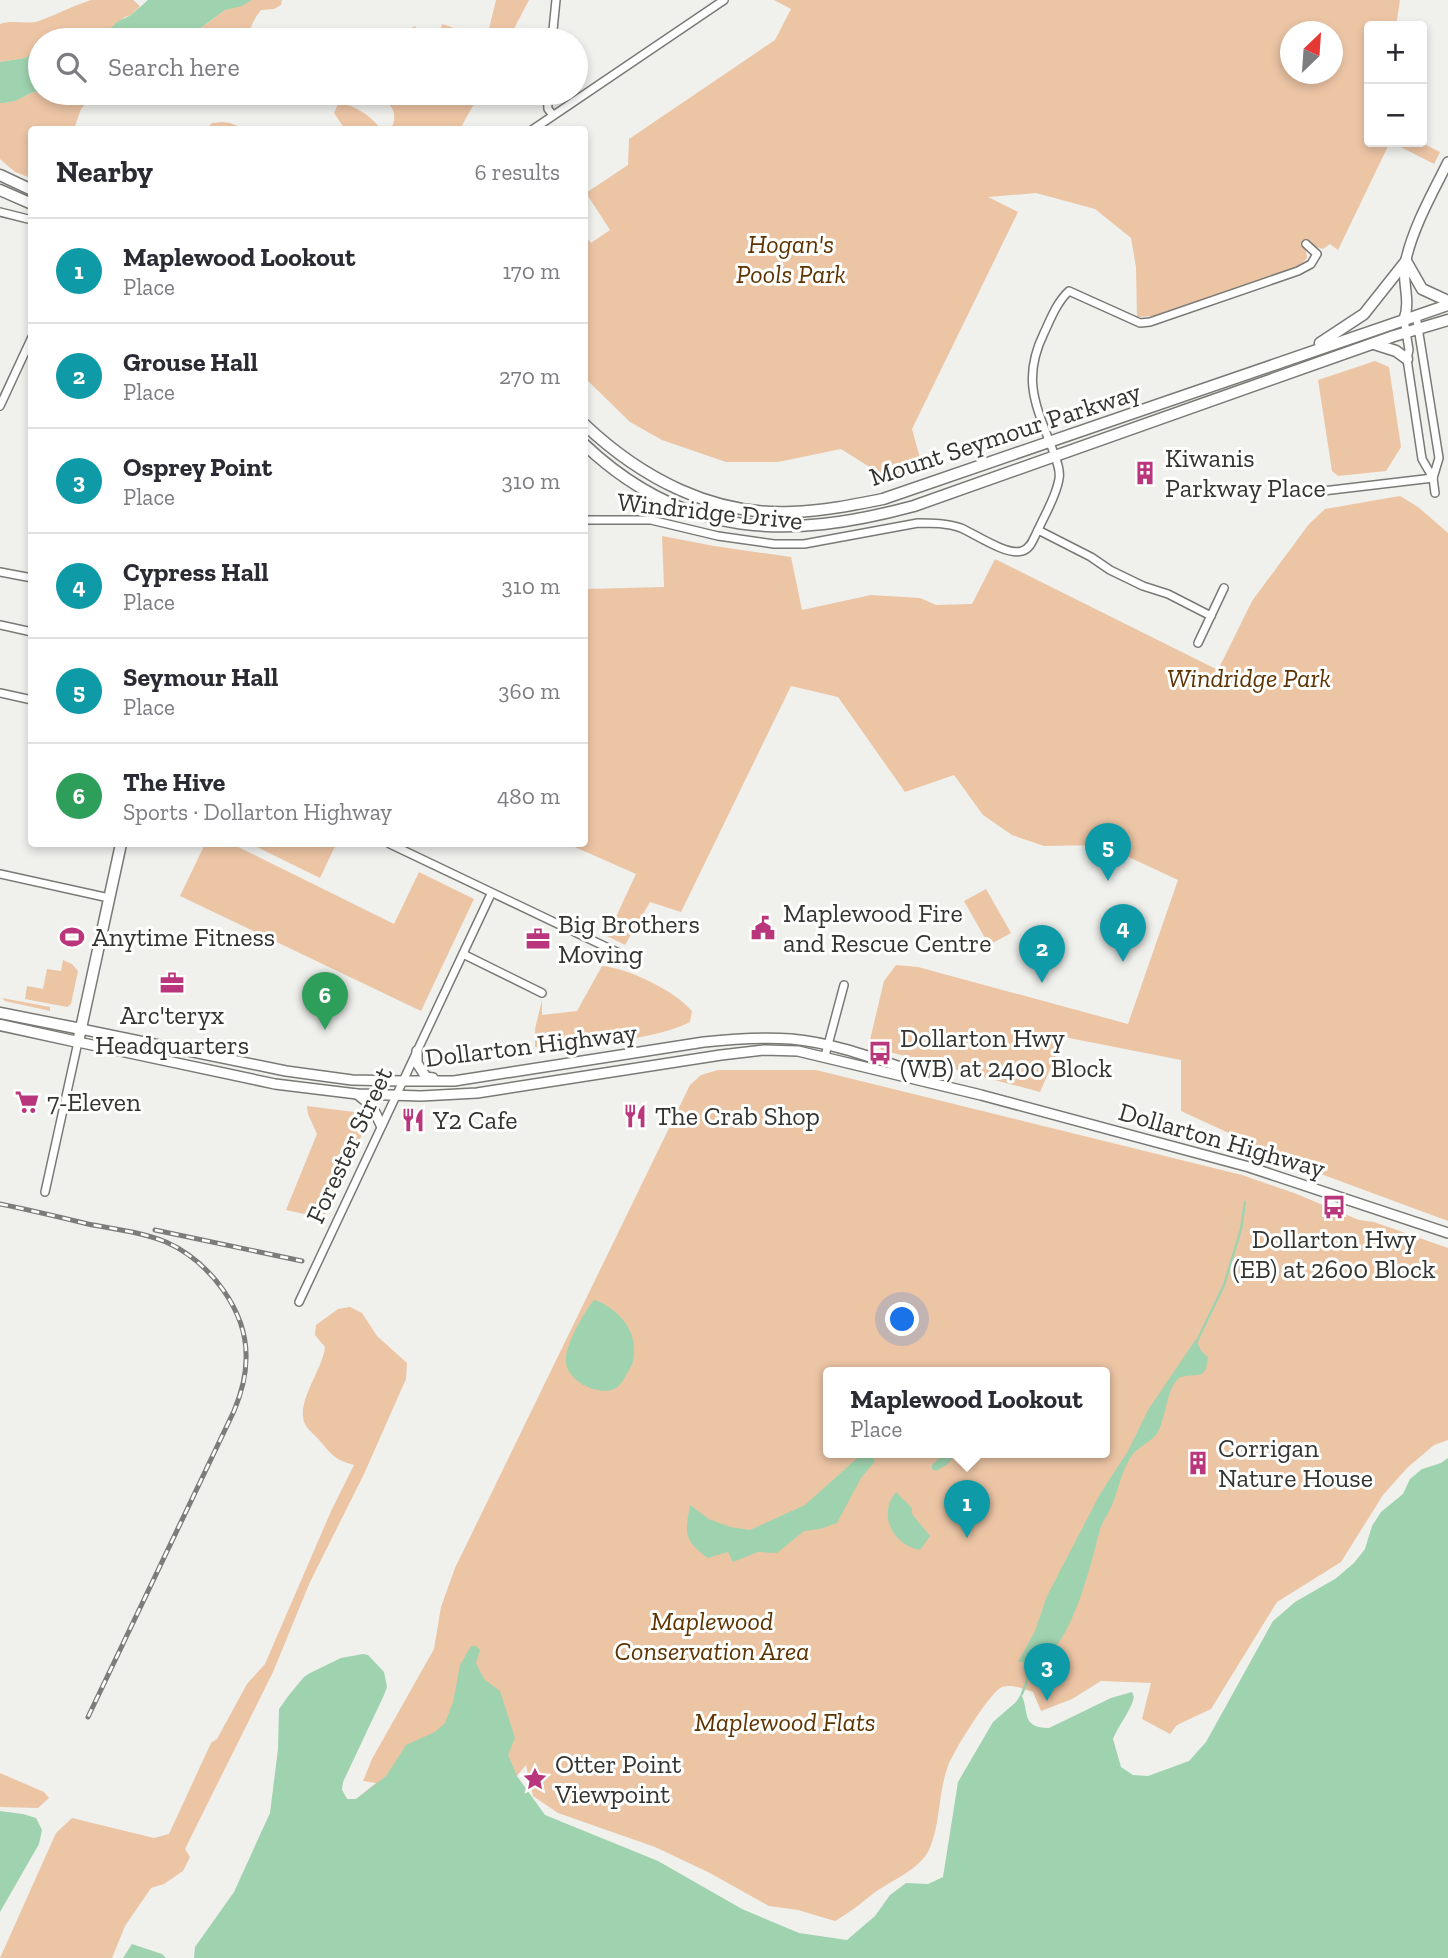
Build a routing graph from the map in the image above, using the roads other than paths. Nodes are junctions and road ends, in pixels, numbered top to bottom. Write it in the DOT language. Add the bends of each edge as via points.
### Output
graph roads {
  1 [pos="556,0"];
  2 [pos="724,0"];
  3 [pos="553,28"];
  4 [pos="588,91"];
  5 [pos="548,105"];
  6 [pos="568,105"];
  7 [pos="553,115"];
  8 [pos="537,126"];
  9 [pos="1448,162"];
  10 [pos="0,176"];
  11 [pos="28,188"];
  12 [pos="0,190"];
  13 [pos="28,202"];
  14 [pos="0,212"];
  15 [pos="28,219"];
  16 [pos="1306,244"];
  17 [pos="1406,261"];
  18 [pos="1448,303"];
  19 [pos="1412,312"];
  20 [pos="1404,319"];
  21 [pos="1448,320"];
  22 [pos="1417,329"];
  23 [pos="1406,332"];
  24 [pos="1374,344"];
  25 [pos="28,346"];
  26 [pos="1303,354"];
  27 [pos="1407,359"];
  28 [pos="0,406"];
  29 [pos="588,427"];
  30 [pos="1050,443"];
  31 [pos="588,447"];
  32 [pos="1055,456"];
  33 [pos="1433,478"];
  34 [pos="1323,491"];
  35 [pos="1435,493"];
  36 [pos="588,520"];
  37 [pos="1038,530"];
  38 [pos="0,572"];
  39 [pos="28,577"];
  40 [pos="1224,588"];
  41 [pos="1211,616"];
  42 [pos="0,625"];
  43 [pos="28,631"];
  44 [pos="1198,643"];
  45 [pos="0,694"];
  46 [pos="28,699"];
  47 [pos="120,847"];
  48 [pos="396,847"];
  49 [pos="0,874"];
  50 [pos="491,894"];
  51 [pos="109,898"];
  52 [pos="463,954"];
  53 [pos="622,955"];
  54 [pos="844,985"];
  55 [pos="542,993"];
  56 [pos="0,1013"];
  57 [pos="0,1025"];
  58 [pos="81,1029"];
  59 [pos="78,1042"];
  60 [pos="828,1046"];
  61 [pos="417,1051"];
  62 [pos="825,1056"];
  63 [pos="402,1081"];
  64 [pos="445,1081"];
  65 [pos="357,1094"];
  66 [pos="395,1095"];
  67 [pos="982,1095"];
  68 [pos="380,1125"];
  69 [pos="45,1192"];
  70 [pos="1448,1233"];
  71 [pos="299,1302"];
  1 -- 3 [label="street"];
  2 -- 4 [label="street"];
  5 -- 7 [label="street"];
  6 -- 7 [label="street"];
  7 -- 8 [label="street"];
  9 -- 17 [label="street"];
  10 -- 11 [label="main road"];
  12 -- 13 [label="main road"];
  14 -- 15 [label="street"];
  16 -- 30 [label="street" via="1317,254 1298,271 1150,322 1140,323 1069,291 1057,306 1033,361 1032,391"];
  17 -- 18 [label="main road" via="1422,289"];
  17 -- 19 [label="street"];
  17 -- 26 [label="main road" via="1364,314"];
  18 -- 19 [label="main road, Mount Seymour Parkway"];
  19 -- 20 [label="main road, Mount Seymour Parkway"];
  19 -- 22 [label="street"];
  20 -- 23 [label="street"];
  20 -- 26 [label="main road, Mount Seymour Parkway"];
  21 -- 22 [label="main road, Mount Seymour Parkway"];
  22 -- 23 [label="main road, Mount Seymour Parkway"];
  22 -- 33 [label="street" via="1439,458"];
  23 -- 24 [label="main road, Mount Seymour Parkway"];
  23 -- 27 [label="street"];
  24 -- 27 [label="main road"];
  24 -- 32 [label="main road, Mount Seymour Parkway"];
  25 -- 28 [label="street"];
  26 -- 30 [label="main road, Mount Seymour Parkway"];
  27 -- 33 [label="street" via="1422,459"];
  29 -- 30 [label="main road, Mount Seymour Parkway" via="667,485 733,507 790,512 883,499"];
  30 -- 32 [label="street"];
  31 -- 32 [label="main road, Mount Seymour Parkway" via="640,488 684,510 726,522 780,528 824,526 914,506"];
  32 -- 37 [label="street" via="1059,480"];
  33 -- 34 [label="street"];
  33 -- 35 [label="street"];
  36 -- 37 [label="street, Windridge Drive" via="651,520 718,536 794,544 933,523 962,528 1016,551 1029,547"];
  37 -- 41 [label="street" via="1110,570"];
  38 -- 39 [label="street"];
  40 -- 41 [label="street"];
  41 -- 44 [label="street"];
  42 -- 43 [label="street"];
  45 -- 46 [label="street"];
  47 -- 51 [label="main road"];
  48 -- 50 [label="street"];
  49 -- 51 [label="street"];
  50 -- 52 [label="street, Forester Street"];
  50 -- 53 [label="street"];
  51 -- 58 [label="main road"];
  52 -- 55 [label="street"];
  52 -- 61 [label="street, Forester Street"];
  54 -- 60 [label="street"];
  56 -- 58 [label="main road, Dollarton Highway"];
  57 -- 59 [label="main road, Dollarton Highway"];
  58 -- 59 [label="main road"];
  58 -- 63 [label="street, Dollarton Highway" via="286,1071"];
  59 -- 65 [label="street, Dollarton Highway" via="275,1084"];
  59 -- 69 [label="street"];
  60 -- 62 [label="street"];
  60 -- 64 [label="street, Dollarton Highway" via="743,1038"];
  60 -- 67 [label="street, Dollarton Highway"];
  61 -- 63 [label="street, Forester Street"];
  61 -- 64 [label="street" via="417,1063 426,1077"];
  62 -- 66 [label="street, Dollarton Highway" via="764,1050 477,1093"];
  62 -- 67 [label="street, Dollarton Highway"];
  63 -- 64 [label="street, Dollarton Highway"];
  63 -- 66 [label="street, Forester Street"];
  65 -- 66 [label="street, Dollarton Highway"];
  65 -- 68 [label="street" via="372,1106"];
  66 -- 68 [label="street, Forester Street"];
  67 -- 70 [label="street, Dollarton Highway" via="1249,1167"];
  68 -- 71 [label="street, Forester Street"];
}
